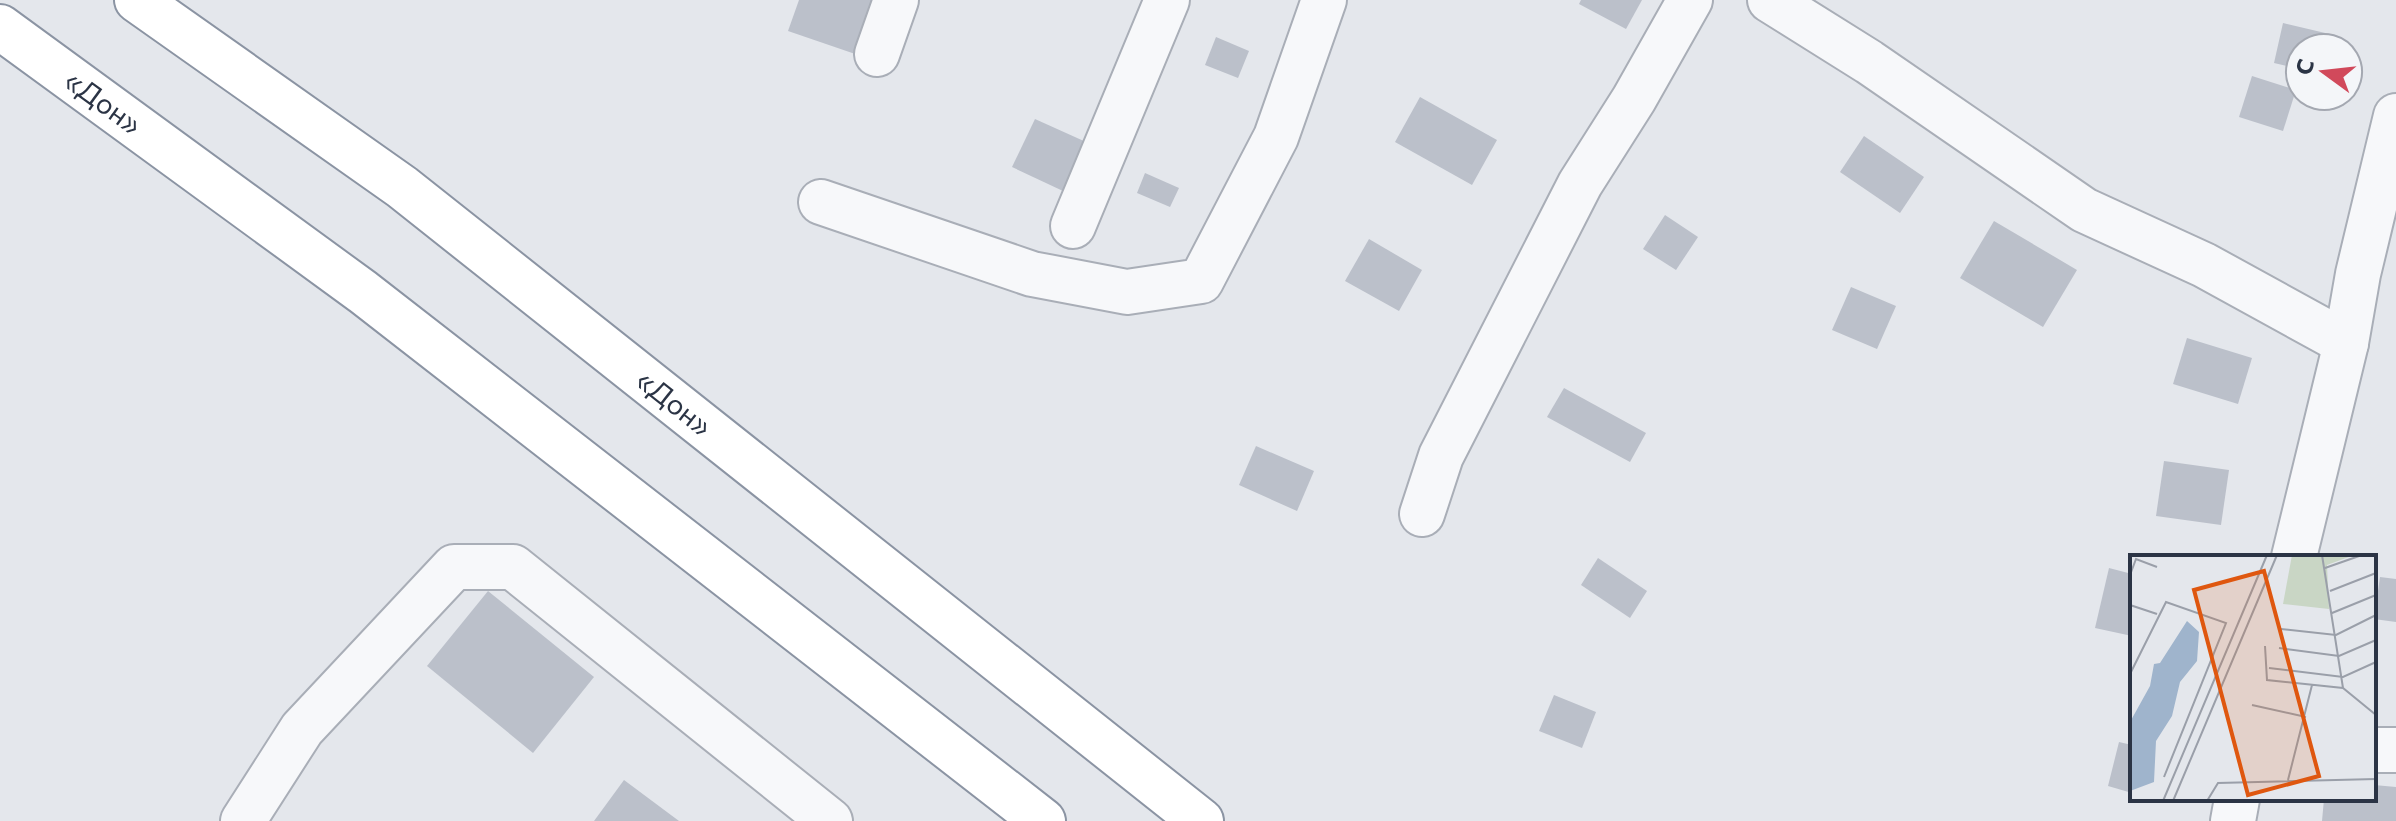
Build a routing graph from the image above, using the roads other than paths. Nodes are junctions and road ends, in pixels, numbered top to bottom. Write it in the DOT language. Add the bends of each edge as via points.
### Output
graph roads {
  1 [pos="137,0"];
  2 [pos="896,0"];
  3 [pos="1167,0"];
  4 [pos="1324,0"];
  5 [pos="1690,0"];
  6 [pos="1770,0"];
  7 [pos="0,27"];
  8 [pos="877,54"];
  9 [pos="2396,116"];
  10 [pos="821,202"];
  11 [pos="1073,226"];
  12 [pos="2377,274"];
  13 [pos="2346,343"];
  14 [pos="1422,514"];
  15 [pos="2294,555"];
  16 [pos="2237,801"];
  17 [pos="243,821"];
  18 [pos="830,821"];
  19 [pos="1043,821"];
  20 [pos="1201,821"];
  21 [pos="2233,821"];
  1 -- 20 [label="highway, «Дон»" via="402,187"];
  2 -- 8 [label="street"];
  3 -- 11 [label="street"];
  4 -- 10 [label="street" via="1276,137 1201,281 1127,292 1032,274"];
  5 -- 14 [label="street" via="1580,184 1441,456"];
  6 -- 13 [label="street" via="2084,210 2204,265"];
  7 -- 19 [label="highway, «Дон»" via="363,292"];
  9 -- 12 [label="street"];
  12 -- 13 [label="street"];
  13 -- 15 [label="street"];
  16 -- 21 [label="street"];
  17 -- 18 [label="street" via="302,729 454,567 513,567"];
}
